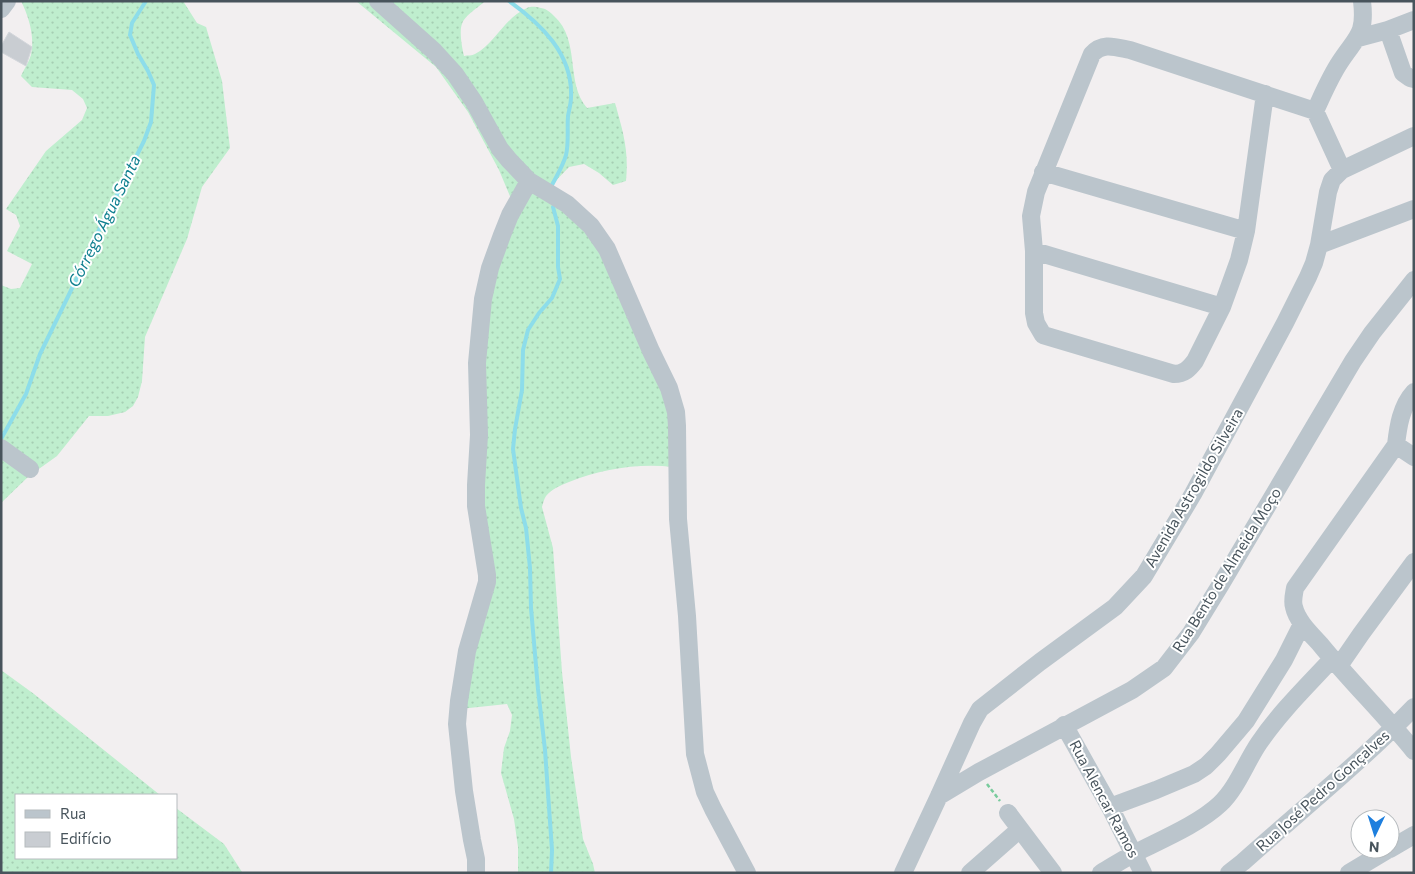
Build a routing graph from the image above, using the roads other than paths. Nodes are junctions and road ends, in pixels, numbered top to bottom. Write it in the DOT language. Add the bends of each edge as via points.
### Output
graph roads {
  1 [pos="7,1"];
  2 [pos="378,1"];
  3 [pos="1362,1"];
  4 [pos="1,10"];
  5 [pos="1414,20"];
  6 [pos="1388,30"];
  7 [pos="1358,38"];
  8 [pos="1414,79"];
  9 [pos="1265,94"];
  10 [pos="1316,111"];
  11 [pos="1414,136"];
  12 [pos="1342,170"];
  13 [pos="1044,172"];
  14 [pos="529,181"];
  15 [pos="1414,209"];
  16 [pos="1246,231"];
  17 [pos="1319,245"];
  18 [pos="1034,251"];
  19 [pos="1414,280"];
  20 [pos="1222,307"];
  21 [pos="1414,392"];
  22 [pos="1396,445"];
  23 [pos="1,448"];
  24 [pos="1414,457"];
  25 [pos="30,469"];
  26 [pos="1414,562"];
  27 [pos="1302,624"];
  28 [pos="1335,662"];
  29 [pos="1414,706"];
  30 [pos="1064,726"];
  31 [pos="1394,727"];
  32 [pos="1414,751"];
  33 [pos="939,796"];
  34 [pos="1110,807"];
  35 [pos="1008,813"];
  36 [pos="1020,829"];
  37 [pos="1414,835"];
  38 [pos="1400,843"];
  39 [pos="1134,853"];
  40 [pos="1373,859"];
  41 [pos="476,873"];
  42 [pos="748,873"];
  43 [pos="903,873"];
  44 [pos="970,873"];
  45 [pos="1052,873"];
  46 [pos="1101,873"];
  47 [pos="1143,873"];
  48 [pos="1229,873"];
  49 [pos="1349,873"];
  1 -- 4 [label="street"];
  2 -- 14 [label="street" via="456,74 500,149"];
  3 -- 7 [label="street" via="1363,25"];
  5 -- 6 [label="street"];
  6 -- 7 [label="street"];
  6 -- 8 [label="street" via="1403,74"];
  7 -- 10 [label="street" via="1341,61"];
  9 -- 10 [label="street"];
  9 -- 13 [label="street" via="1130,50 1103,46 1092,54"];
  9 -- 16 [label="street"];
  10 -- 12 [label="street"];
  11 -- 12 [label="street"];
  12 -- 17 [label="street, Avenida Astrogildo Silveira" via="1330,184"];
  13 -- 16 [label="street"];
  13 -- 18 [label="street" via="1031,216"];
  14 -- 41 [label="street" via="510,215 490,268 483,298 477,363 479,435 476,506 487,582 467,651 457,724"];
  14 -- 42 [label="street" via="567,204 591,226 607,249 674,401 678,519 695,754 712,809"];
  15 -- 17 [label="street"];
  16 -- 20 [label="street"];
  17 -- 33 [label="street, Avenida Astrogildo Silveira" via="1311,270 1281,331 1193,494 1144,576 1115,607 980,709"];
  18 -- 20 [label="street"];
  18 -- 20 [label="street" via="1034,313 1043,335 1180,374 1195,361"];
  19 -- 30 [label="street, Rua Bento de Almeida Moço" via="1354,361 1176,654 1148,680"];
  21 -- 22 [label="street" via="1398,426"];
  22 -- 24 [label="street"];
  22 -- 27 [label="street" via="1295,588 1294,608"];
  23 -- 25 [label="street"];
  26 -- 28 [label="street" via="1361,634"];
  27 -- 28 [label="street"];
  27 -- 34 [label="street" via="1284,660 1246,720 1206,766 1194,774"];
  28 -- 31 [label="street"];
  28 -- 39 [label="street" via="1272,725 1220,804 1177,832"];
  29 -- 31 [label="street, Rua José Pedro Gonçalves"];
  30 -- 33 [label="street, Rua Bento de Almeida Moço"];
  30 -- 34 [label="street, Rua Alencar Ramos"];
  31 -- 32 [label="street"];
  31 -- 48 [label="street, Rua José Pedro Gonçalves"];
  33 -- 43 [label="street, Avenida Astrogildo Silveira"];
  34 -- 39 [label="street, Rua Alencar Ramos"];
  35 -- 36 [label="street"];
  36 -- 44 [label="street"];
  36 -- 45 [label="street"];
  37 -- 38 [label="street"];
  39 -- 46 [label="street"];
  39 -- 47 [label="street, Rua Alencar Ramos"];
  40 -- 49 [label="street"];
}
